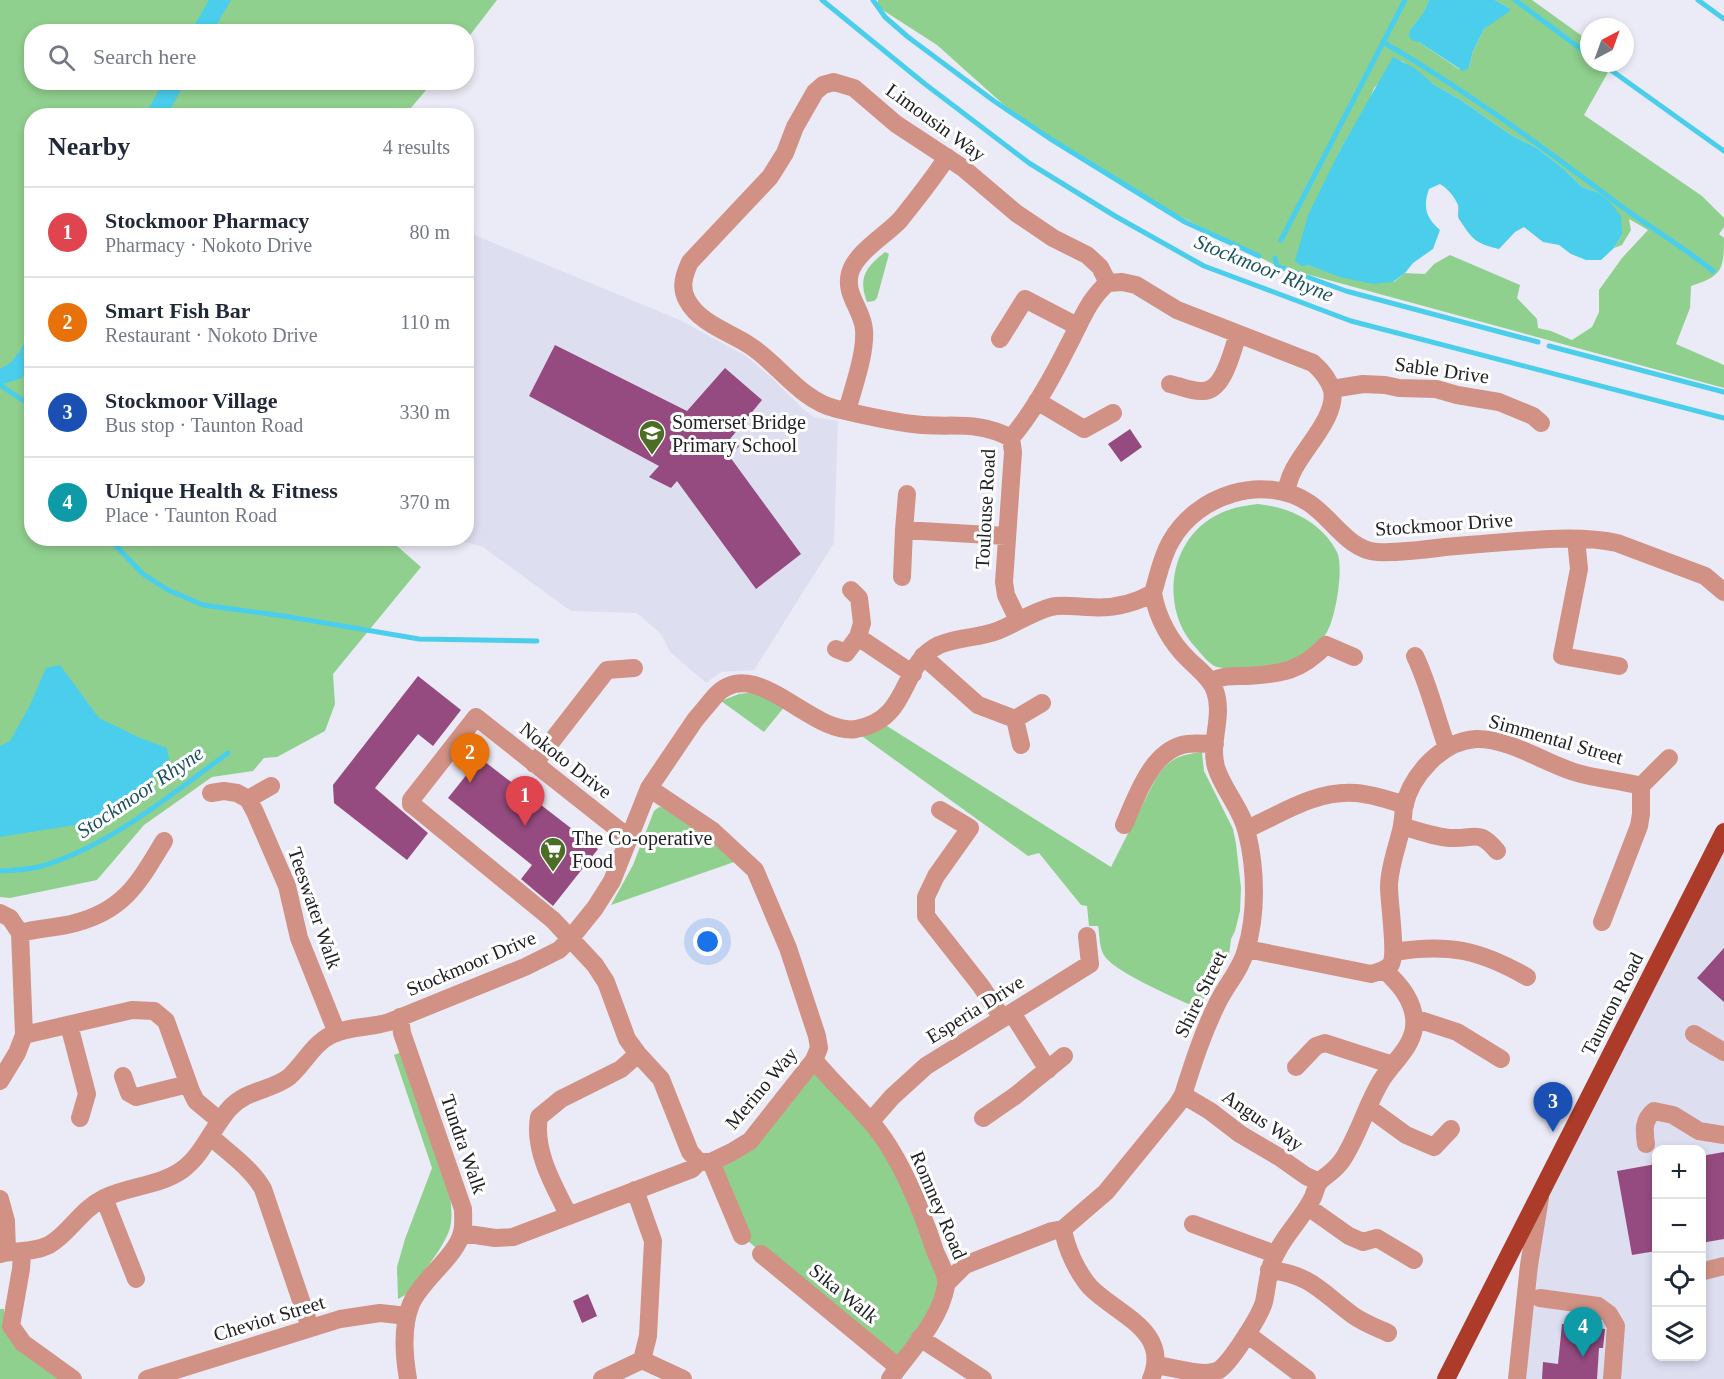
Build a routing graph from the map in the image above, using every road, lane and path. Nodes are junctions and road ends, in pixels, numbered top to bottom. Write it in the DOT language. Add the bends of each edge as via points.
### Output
graph roads {
  1 [pos="947,157"];
  2 [pos="1108,283"];
  3 [pos="1077,326"];
  4 [pos="1238,334"];
  5 [pos="1000,339"];
  6 [pos="1170,384"];
  7 [pos="1332,389"];
  8 [pos="1037,401"];
  9 [pos="847,411"];
  10 [pos="1113,413"];
  11 [pos="1541,423"];
  12 [pos="1011,438"];
  13 [pos="1286,491"];
  14 [pos="907,494"];
  15 [pos="904,530"];
  16 [pos="1006,536"];
  17 [pos="1576,539"];
  18 [pos="1705,576"];
  19 [pos="902,577"];
  20 [pos="1724,577"];
  21 [pos="850,590"];
  22 [pos="1724,591"];
  23 [pos="1153,593"];
  24 [pos="1018,620"];
  25 [pos="858,637"];
  26 [pos="836,649"];
  27 [pos="923,656"];
  28 [pos="1414,656"];
  29 [pos="1354,657"];
  30 [pos="1619,666"];
  31 [pos="634,668"];
  32 [pos="913,674"];
  33 [pos="1210,682"];
  34 [pos="1042,703"];
  35 [pos="1015,719"];
  36 [pos="1215,744"];
  37 [pos="1021,745"];
  38 [pos="1447,747"];
  39 [pos="1669,758"];
  40 [pos="534,764"];
  41 [pos="271,786"];
  42 [pos="1641,786"];
  43 [pos="649,788"];
  44 [pos="211,794"];
  45 [pos="248,799"];
  46 [pos="1405,805"];
  47 [pos="940,810"];
  48 [pos="1124,825"];
  49 [pos="1402,826"];
  50 [pos="1247,829"];
  51 [pos="1724,832"];
  52 [pos="629,838"];
  53 [pos="164,841"];
  54 [pos="1497,851"];
  55 [pos="0,913"];
  56 [pos="1602,922"];
  57 [pos="20,933"];
  58 [pos="1087,936"];
  59 [pos="570,939"];
  60 [pos="1247,949"];
  61 [pos="1394,952"];
  62 [pos="1384,970"];
  63 [pos="1527,977"];
  64 [pos="1007,1016"];
  65 [pos="400,1017"];
  66 [pos="1414,1018"];
  67 [pos="69,1025"];
  68 [pos="337,1033"];
  69 [pos="1694,1034"];
  70 [pos="24,1035"];
  71 [pos="1724,1052"];
  72 [pos="638,1054"];
  73 [pos="1064,1056"];
  74 [pos="1502,1059"];
  75 [pos="814,1060"];
  76 [pos="1393,1065"];
  77 [pos="1296,1067"];
  78 [pos="1048,1070"];
  79 [pos="123,1076"];
  80 [pos="0,1081"];
  81 [pos="188,1084"];
  82 [pos="1183,1095"];
  83 [pos="1369,1108"];
  84 [pos="81,1118"];
  85 [pos="983,1118"];
  86 [pos="220,1121"];
  87 [pos="871,1121"];
  88 [pos="1451,1129"];
  89 [pos="1724,1135"];
  90 [pos="211,1137"];
  91 [pos="1646,1144"];
  92 [pos="705,1162"];
  93 [pos="1319,1182"];
  94 [pos="635,1190"];
  95 [pos="1540,1196"];
  96 [pos="104,1198"];
  97 [pos="0,1199"];
  98 [pos="1308,1207"];
  99 [pos="569,1216"];
  100 [pos="1193,1224"];
  101 [pos="1063,1229"];
  102 [pos="462,1233"];
  103 [pos="742,1236"];
  104 [pos="10,1253"];
  105 [pos="761,1254"];
  106 [pos="1414,1260"];
  107 [pos="1272,1262"];
  108 [pos="1724,1266"];
  109 [pos="1706,1270"];
  110 [pos="136,1279"];
  111 [pos="947,1283"];
  112 [pos="1540,1298"];
  113 [pos="407,1316"];
  114 [pos="310,1327"];
  115 [pos="1388,1333"];
  116 [pos="1247,1334"];
  117 [pos="920,1338"];
  118 [pos="642,1360"];
  119 [pos="1154,1372"];
  120 [pos="894,1373"];
  121 [pos="74,1379"];
  122 [pos="147,1379"];
  123 [pos="408,1379"];
  124 [pos="602,1379"];
  125 [pos="683,1379"];
  126 [pos="982,1379"];
  127 [pos="1307,1379"];
  128 [pos="1446,1379"];
  129 [pos="1517,1379"];
  130 [pos="1612,1379"];
  1 -- 2 [label="street, Limousin Way" via="1016,213 1087,255 1100,267"];
  1 -- 9 [label="street" via="898,221 854,264 849,282 863,320 864,338"];
  1 -- 9 [label="street, Limousin Way" via="896,124 854,88 834,82 823,86 814,92 770,177 711,237 683,275 687,300 700,315 756,350 821,404"];
  2 -- 3 [label="street, Toulouse Road"];
  2 -- 4 [label="street" via="1136,285 1171,307"];
  3 -- 5 [label="street" via="1026,299"];
  3 -- 8 [label="street, Toulouse Road"];
  4 -- 6 [label="street" via="1226,370 1213,388 1204,392"];
  4 -- 7 [label="street" via="1313,363"];
  7 -- 11 [label="street, Sable Drive" via="1363,384 1436,389 1499,402"];
  7 -- 13 [label="street" via="1326,420 1292,473"];
  8 -- 10 [label="street" via="1084,429"];
  8 -- 12 [label="street, Toulouse Road"];
  9 -- 12 [label="street, Limousin Way" via="914,425 984,427"];
  12 -- 16 [label="street, Toulouse Road"];
  13 -- 17 [label="street, Stockmoor Drive" via="1322,512 1366,552"];
  13 -- 23 [label="street, Stockmoor Drive" via="1239,492 1202,508 1170,542"];
  14 -- 15 [label="street"];
  15 -- 16 [label="street"];
  15 -- 19 [label="street"];
  16 -- 24 [label="street, Toulouse Road" via="1004,582"];
  17 -- 18 [label="street, Stockmoor Drive" via="1617,543"];
  17 -- 30 [label="street" via="1578,569 1562,656"];
  18 -- 20 [label="street, Stockmoor Drive"];
  18 -- 22 [label="street, Stockmoor Drive"];
  21 -- 25 [label="street" via="859,598 862,623"];
  23 -- 24 [label="street" via="1138,602 1119,606 1052,607"];
  23 -- 33 [label="street, Shire Street" via="1167,633"];
  24 -- 27 [label="street" via="996,632 940,645"];
  25 -- 26 [label="street" via="846,653"];
  25 -- 32 [label="street"];
  27 -- 32 [label="street, Stockmoor Drive"];
  27 -- 35 [label="street" via="978,705"];
  28 -- 38 [label="street"];
  29 -- 33 [label="street" via="1326,645 1305,664 1294,668 1221,677"];
  31 -- 40 [label="street" via="607,670"];
  32 -- 43 [label="street, Stockmoor Drive" via="883,719 852,729 826,724 758,686 739,683 726,687 695,720"];
  33 -- 36 [label="street, Shire Street" via="1218,701"];
  34 -- 35 [label="street"];
  35 -- 37 [label="street"];
  36 -- 48 [label="street" via="1184,744 1160,759"];
  36 -- 50 [label="street, Shire Street" via="1217,768"];
  38 -- 42 [label="street, Simmental Street" via="1473,739 1490,739 1573,771"];
  38 -- 46 [label="street, Simmental Street" via="1421,773"];
  39 -- 42 [label="street, Simmental Street"];
  40 -- 52 [label="street, Nokoto Drive"];
  40 -- 59 [label="street, Nokoto Drive" via="476,717 411,804 553,920"];
  41 -- 45 [label="street"];
  42 -- 56 [label="street, Simmental Street" via="1639,826"];
  43 -- 52 [label="street, Stockmoor Drive"];
  43 -- 75 [label="street, Merino Way" via="713,831 755,870 788,948 818,1036"];
  44 -- 45 [label="street" via="224,790"];
  45 -- 68 [label="street, Teeswater Walk" via="287,886 299,938"];
  46 -- 49 [label="street, Simmental Street"];
  46 -- 50 [label="street" via="1352,792 1328,795"];
  47 -- 64 [label="street" via="970,828 926,897 926,916"];
  49 -- 54 [label="street" via="1454,838 1473,835 1488,841"];
  49 -- 61 [label="street, Simmental Street" via="1389,885"];
  50 -- 60 [label="street, Shire Street" via="1254,894"];
  51 -- 95 [label="main road, Taunton Road"];
  52 -- 59 [label="street, Stockmoor Drive" via="612,881"];
  53 -- 57 [label="street" via="143,876 118,904 92,918"];
  55 -- 57 [label="street" via="10,918"];
  57 -- 70 [label="street"];
  58 -- 64 [label="street, Esperia Drive" via="1090,964"];
  59 -- 65 [label="street, Stockmoor Drive" via="559,950 525,967"];
  59 -- 72 [label="street" via="606,982 627,1039"];
  60 -- 62 [label="street" via="1371,974"];
  60 -- 82 [label="street, Shire Street" via="1208,1024"];
  61 -- 62 [label="street" via="1391,964"];
  61 -- 63 [label="street" via="1460,949 1498,961"];
  62 -- 66 [label="street" via="1404,990"];
  64 -- 78 [label="street"];
  64 -- 87 [label="street, Esperia Drive" via="926,1066"];
  65 -- 68 [label="street, Stockmoor Drive"];
  65 -- 102 [label="street, Tundra Walk" via="459,1192"];
  66 -- 74 [label="street" via="1457,1032"];
  66 -- 76 [label="street" via="1410,1041"];
  67 -- 70 [label="street"];
  67 -- 81 [label="street" via="132,1010 154,1011 166,1021"];
  67 -- 84 [label="street" via="87,1094"];
  68 -- 86 [label="street" via="320,1042 288,1078 241,1099"];
  69 -- 71 [label="street"];
  70 -- 80 [label="street"];
  72 -- 92 [label="street" via="662,1079 690,1152"];
  72 -- 99 [label="street" via="621,1069 561,1099 539,1117 542,1155"];
  73 -- 78 [label="street"];
  75 -- 87 [label="street, Romney Road"];
  75 -- 92 [label="street, Merino Way" via="750,1141"];
  76 -- 77 [label="street" via="1325,1043"];
  76 -- 83 [label="street"];
  78 -- 85 [label="street"];
  79 -- 81 [label="street" via="129,1093 136,1097"];
  81 -- 86 [label="street" via="196,1101"];
  82 -- 93 [label="street, Angus Way"];
  82 -- 101 [label="street, Shire Street" via="1106,1192"];
  83 -- 88 [label="street" via="1406,1135 1434,1148"];
  83 -- 93 [label="street" via="1343,1159"];
  86 -- 90 [label="street"];
  87 -- 111 [label="street, Romney Road" via="900,1167"];
  89 -- 91 [label="street" via="1699,1131 1672,1115 1654,1111 1645,1121"];
  90 -- 96 [label="street" via="174,1176"];
  90 -- 114 [label="street" via="263,1189"];
  92 -- 94 [label="street, Merino Way"];
  92 -- 103 [label="street"];
  93 -- 98 [label="street"];
  94 -- 99 [label="street, Merino Way"];
  94 -- 118 [label="street" via="653,1241 648,1336"];
  95 -- 128 [label="main road, Taunton Road"];
  95 -- 129 [label="street, Taunton Road"];
  96 -- 104 [label="street" via="88,1207 52,1243 40,1249"];
  96 -- 110 [label="street"];
  97 -- 104 [label="street"];
  98 -- 106 [label="street" via="1349,1236 1363,1242 1377,1238"];
  98 -- 107 [label="street"];
  99 -- 102 [label="street, Merino Way" via="513,1237"];
  100 -- 107 [label="street"];
  101 -- 111 [label="street, Shire Street" via="965,1265"];
  101 -- 119 [label="street" via="1065,1242 1090,1287 1149,1338 1154,1346"];
  102 -- 113 [label="street" via="417,1293"];
  104 -- 121 [label="street" via="11,1326 23,1343"];
  105 -- 120 [label="street, Sika Walk"];
  107 -- 115 [label="street" via="1304,1278 1357,1318"];
  107 -- 116 [label="street" via="1263,1304"];
  108 -- 109 [label="street"];
  111 -- 117 [label="street, Romney Road"];
  112 -- 130 [label="street" via="1598,1306 1610,1314 1616,1326"];
  113 -- 114 [label="street, Cheviot Street" via="362,1314"];
  113 -- 123 [label="street"];
  114 -- 122 [label="street, Cheviot Street"];
  116 -- 119 [label="street" via="1220,1369 1209,1373"];
  116 -- 127 [label="street"];
  117 -- 120 [label="street, Romney Road"];
  117 -- 126 [label="street"];
  118 -- 124 [label="street"];
  118 -- 125 [label="street"];
}
